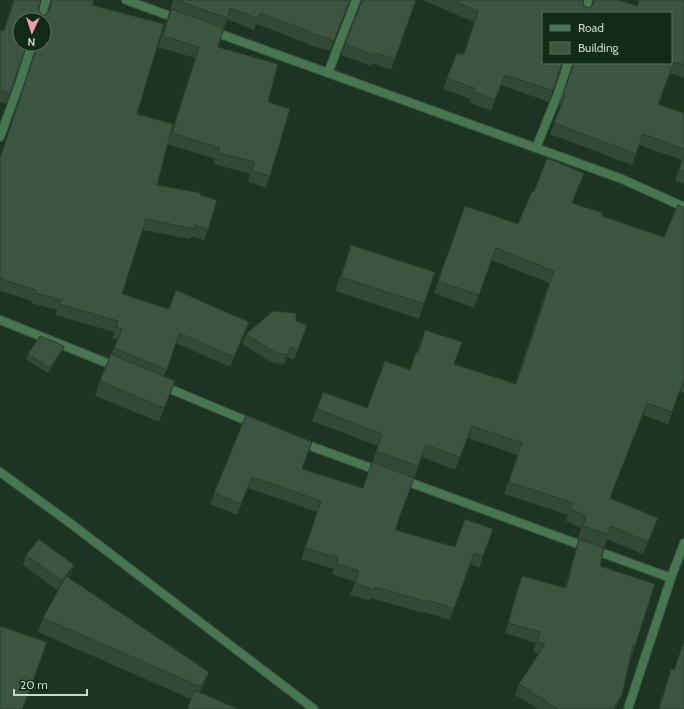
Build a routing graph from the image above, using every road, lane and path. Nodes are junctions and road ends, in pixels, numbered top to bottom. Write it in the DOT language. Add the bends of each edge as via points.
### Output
graph roads {
  1 [pos="46,0"];
  2 [pos="126,0"];
  3 [pos="356,0"];
  4 [pos="588,0"];
  5 [pos="42,12"];
  6 [pos="584,12"];
  7 [pos="186,22"];
  8 [pos="201,27"];
  9 [pos="29,52"];
  10 [pos="568,64"];
  11 [pos="328,73"];
  12 [pos="0,137"];
  13 [pos="536,148"];
  14 [pos="684,207"];
  15 [pos="0,320"];
  16 [pos="127,371"];
  17 [pos="156,383"];
  18 [pos="258,426"];
  19 [pos="295,441"];
  20 [pos="0,472"];
  21 [pos="383,473"];
  22 [pos="398,478"];
  23 [pos="684,543"];
  24 [pos="671,578"];
  25 [pos="314,709"];
  26 [pos="628,709"];
  1 -- 5 [label="street"];
  2 -- 7 [label="street"];
  3 -- 11 [label="street"];
  4 -- 6 [label="street"];
  8 -- 11 [label="street"];
  9 -- 12 [label="street"];
  10 -- 13 [label="street"];
  11 -- 13 [label="street"];
  13 -- 14 [label="street" via="622,179"];
  15 -- 16 [label="street"];
  17 -- 18 [label="street"];
  19 -- 21 [label="street"];
  20 -- 25 [label="street"];
  22 -- 24 [label="street"];
  23 -- 24 [label="street"];
  24 -- 26 [label="street"];
}
